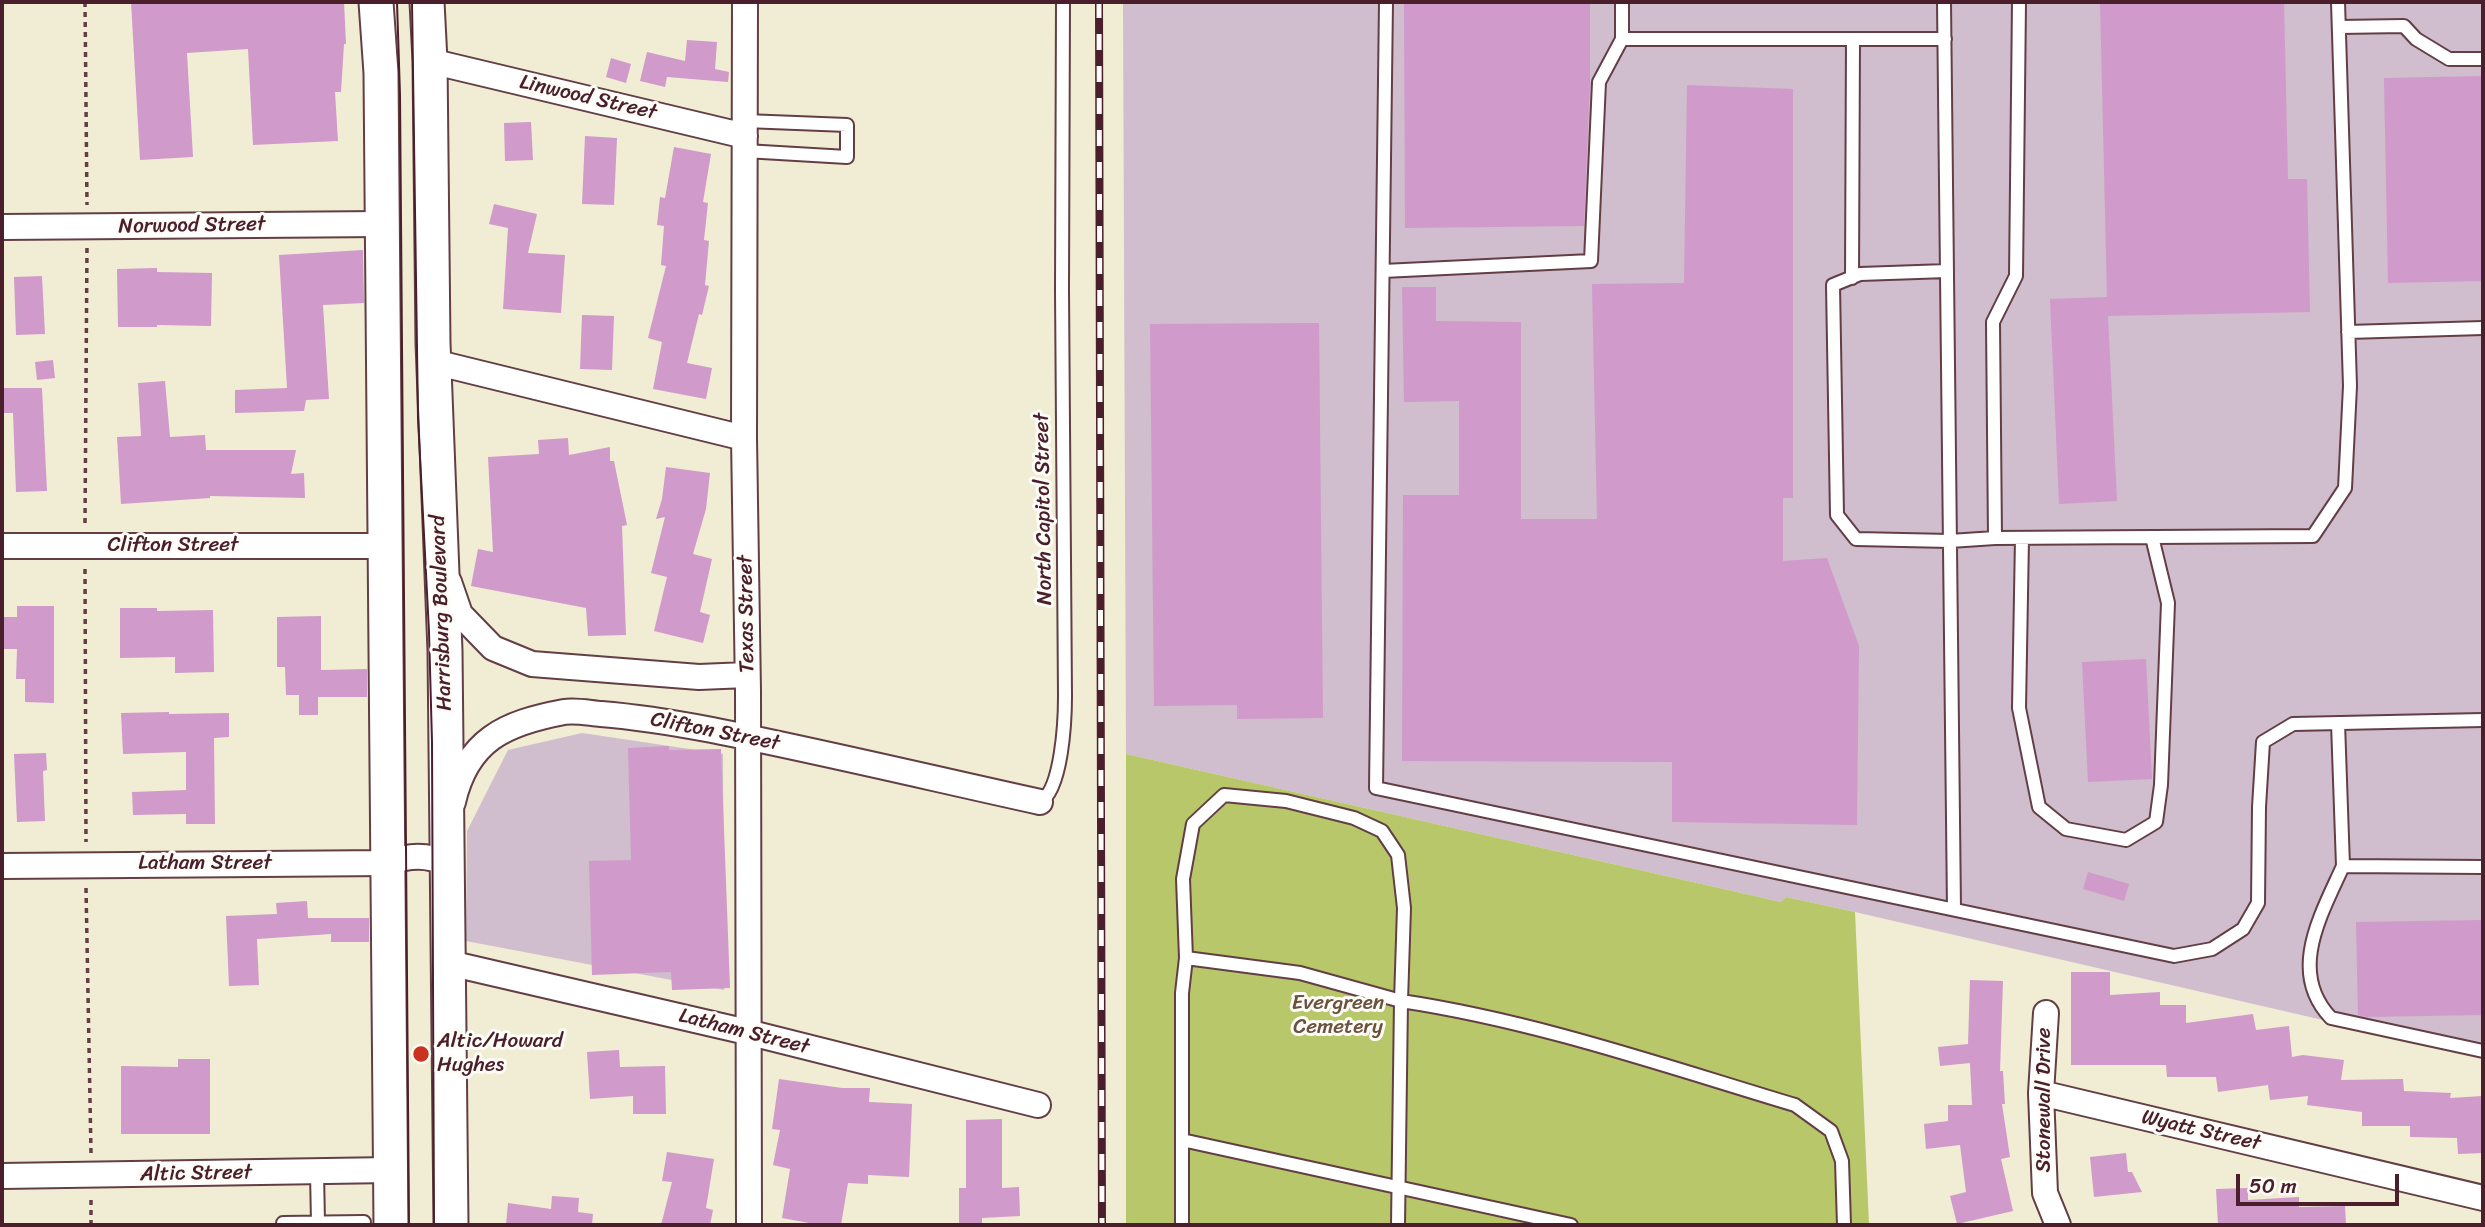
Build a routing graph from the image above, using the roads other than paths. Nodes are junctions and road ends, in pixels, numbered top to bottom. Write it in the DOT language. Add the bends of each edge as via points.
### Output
graph roads {
  1 [pos="376,2"];
  2 [pos="428,2"];
  3 [pos="745,2"];
  4 [pos="1063,2"];
  5 [pos="1386,2"];
  6 [pos="1622,2"];
  7 [pos="1944,2"];
  8 [pos="2019,2"];
  9 [pos="2339,2"];
  10 [pos="2339,27"];
  11 [pos="1622,39"];
  12 [pos="1853,39"];
  13 [pos="1945,39"];
  14 [pos="2483,59"];
  15 [pos="430,61"];
  16 [pos="745,136"];
  17 [pos="383,225"];
  18 [pos="2,227"];
  19 [pos="1383,271"];
  20 [pos="1947,271"];
  21 [pos="1852,278"];
  22 [pos="2483,328"];
  23 [pos="2348,332"];
  24 [pos="433,362"];
  25 [pos="744,438"];
  26 [pos="2152,537"];
  27 [pos="1995,538"];
  28 [pos="2022,538"];
  29 [pos="1950,541"];
  30 [pos="2,546"];
  31 [pos="386,546"];
  32 [pos="442,559"];
  33 [pos="747,675"];
  34 [pos="2483,720"];
  35 [pos="2338,723"];
  36 [pos="748,737"];
  37 [pos="1040,803"];
  38 [pos="448,827"];
  39 [pos="388,863"];
  40 [pos="448,864"];
  41 [pos="2,866"];
  42 [pos="2343,866"];
  43 [pos="2483,867"];
  44 [pos="1954,909"];
  45 [pos="1186,958"];
  46 [pos="449,963"];
  47 [pos="1401,1002"];
  48 [pos="2046,1013"];
  49 [pos="747,1032"];
  50 [pos="2483,1051"];
  51 [pos="2041,1093"];
  52 [pos="1038,1105"];
  53 [pos="1182,1140"];
  54 [pos="391,1170"];
  55 [pos="317,1172"];
  56 [pos="2,1176"];
  57 [pos="1398,1187"];
  58 [pos="2483,1198"];
  59 [pos="283,1223"];
  60 [pos="318,1223"];
  61 [pos="378,1224"];
  62 [pos="451,1225"];
  63 [pos="749,1225"];
  64 [pos="1182,1225"];
  65 [pos="1398,1225"];
  66 [pos="1572,1225"];
  67 [pos="1844,1225"];
  68 [pos="2059,1225"];
  1 -- 17 [label="main road"];
  2 -- 15 [label="main road, Harrisburg Boulevard"];
  3 -- 16 [label="street, Texas Street"];
  4 -- 37 [label="lane, North Capitol Street" via="1064,743 1047,799"];
  5 -- 19 [label="lane"];
  6 -- 11 [label="lane"];
  7 -- 13 [label="lane"];
  8 -- 27 [label="lane" via="2015,276 1993,322"];
  9 -- 10 [label="lane"];
  10 -- 14 [label="lane" via="2404,26 2449,59"];
  10 -- 23 [label="lane"];
  11 -- 12 [label="lane"];
  11 -- 19 [label="lane" via="1599,82 1591,261"];
  12 -- 13 [label="lane"];
  12 -- 21 [label="lane"];
  13 -- 20 [label="lane"];
  15 -- 16 [label="street, Linwood Street"];
  15 -- 24 [label="main road, Harrisburg Boulevard"];
  16 -- 16 [label="lane" via="847,157 848,125"];
  16 -- 25 [label="street, Texas Street"];
  17 -- 18 [label="street, Norwood Street"];
  17 -- 31 [label="main road"];
  19 -- 44 [label="lane" via="1376,788"];
  20 -- 21 [label="lane"];
  20 -- 29 [label="lane"];
  21 -- 29 [label="lane" via="1833,285 1837,514 1856,538"];
  22 -- 23 [label="lane"];
  23 -- 26 [label="lane" via="2345,488 2313,537"];
  24 -- 25 [label="street"];
  24 -- 32 [label="main road, Harrisburg Boulevard"];
  25 -- 33 [label="street, Texas Street"];
  26 -- 28 [label="lane"];
  26 -- 28 [label="lane" via="2168,603 2161,785 2156,822 2126,840 2066,829 2039,807 2019,708"];
  27 -- 28 [label="lane"];
  27 -- 29 [label="lane"];
  29 -- 44 [label="lane"];
  30 -- 31 [label="street, Clifton Street"];
  31 -- 39 [label="main road"];
  32 -- 33 [label="street" via="460,614 494,648 532,664 699,677"];
  32 -- 38 [label="main road, Harrisburg Boulevard"];
  33 -- 36 [label="street, Texas Street"];
  34 -- 35 [label="lane"];
  35 -- 42 [label="lane"];
  35 -- 44 [label="lane" via="2293,724 2263,742 2258,903 2243,929 2212,949 2174,956"];
  36 -- 37 [label="street, Clifton Street"];
  36 -- 38 [label="street, Clifton Street" via="650,718 567,712 517,724 491,737 461,772"];
  36 -- 49 [label="street, Texas Street"];
  38 -- 40 [label="main road, Harrisburg Boulevard"];
  39 -- 40 [label="street, Latham Street" via="407,856"];
  39 -- 41 [label="street, Latham Street"];
  39 -- 54 [label="main road"];
  40 -- 46 [label="main road, Harrisburg Boulevard"];
  42 -- 43 [label="lane"];
  42 -- 50 [label="lane" via="2317,925 2310,959 2308,971 2318,1004 2331,1018"];
  45 -- 47 [label="lane" via="1300,973"];
  45 -- 47 [label="lane" via="1183,880 1193,824 1224,795 1286,801 1354,818 1382,831 1398,855 1404,908"];
  45 -- 53 [label="lane"];
  46 -- 49 [label="street, Latham Street"];
  46 -- 62 [label="main road, Harrisburg Boulevard"];
  47 -- 57 [label="lane"];
  47 -- 67 [label="lane" via="1536,1028 1796,1105 1831,1131 1842,1161"];
  48 -- 51 [label="street, Stonewall Drive"];
  49 -- 52 [label="street, Latham Street"];
  49 -- 63 [label="street, Texas Street"];
  51 -- 58 [label="street, Wyatt Street"];
  51 -- 68 [label="street, Stonewall Drive" via="2045,1193"];
  53 -- 57 [label="lane"];
  53 -- 64 [label="lane"];
  54 -- 55 [label="street, Altic Street"];
  54 -- 61 [label="main road"];
  55 -- 56 [label="street, Altic Street"];
  55 -- 60 [label="lane"];
  57 -- 65 [label="lane"];
  57 -- 66 [label="lane"];
  59 -- 60 [label="lane"];
  60 -- 61 [label="lane"];
}
